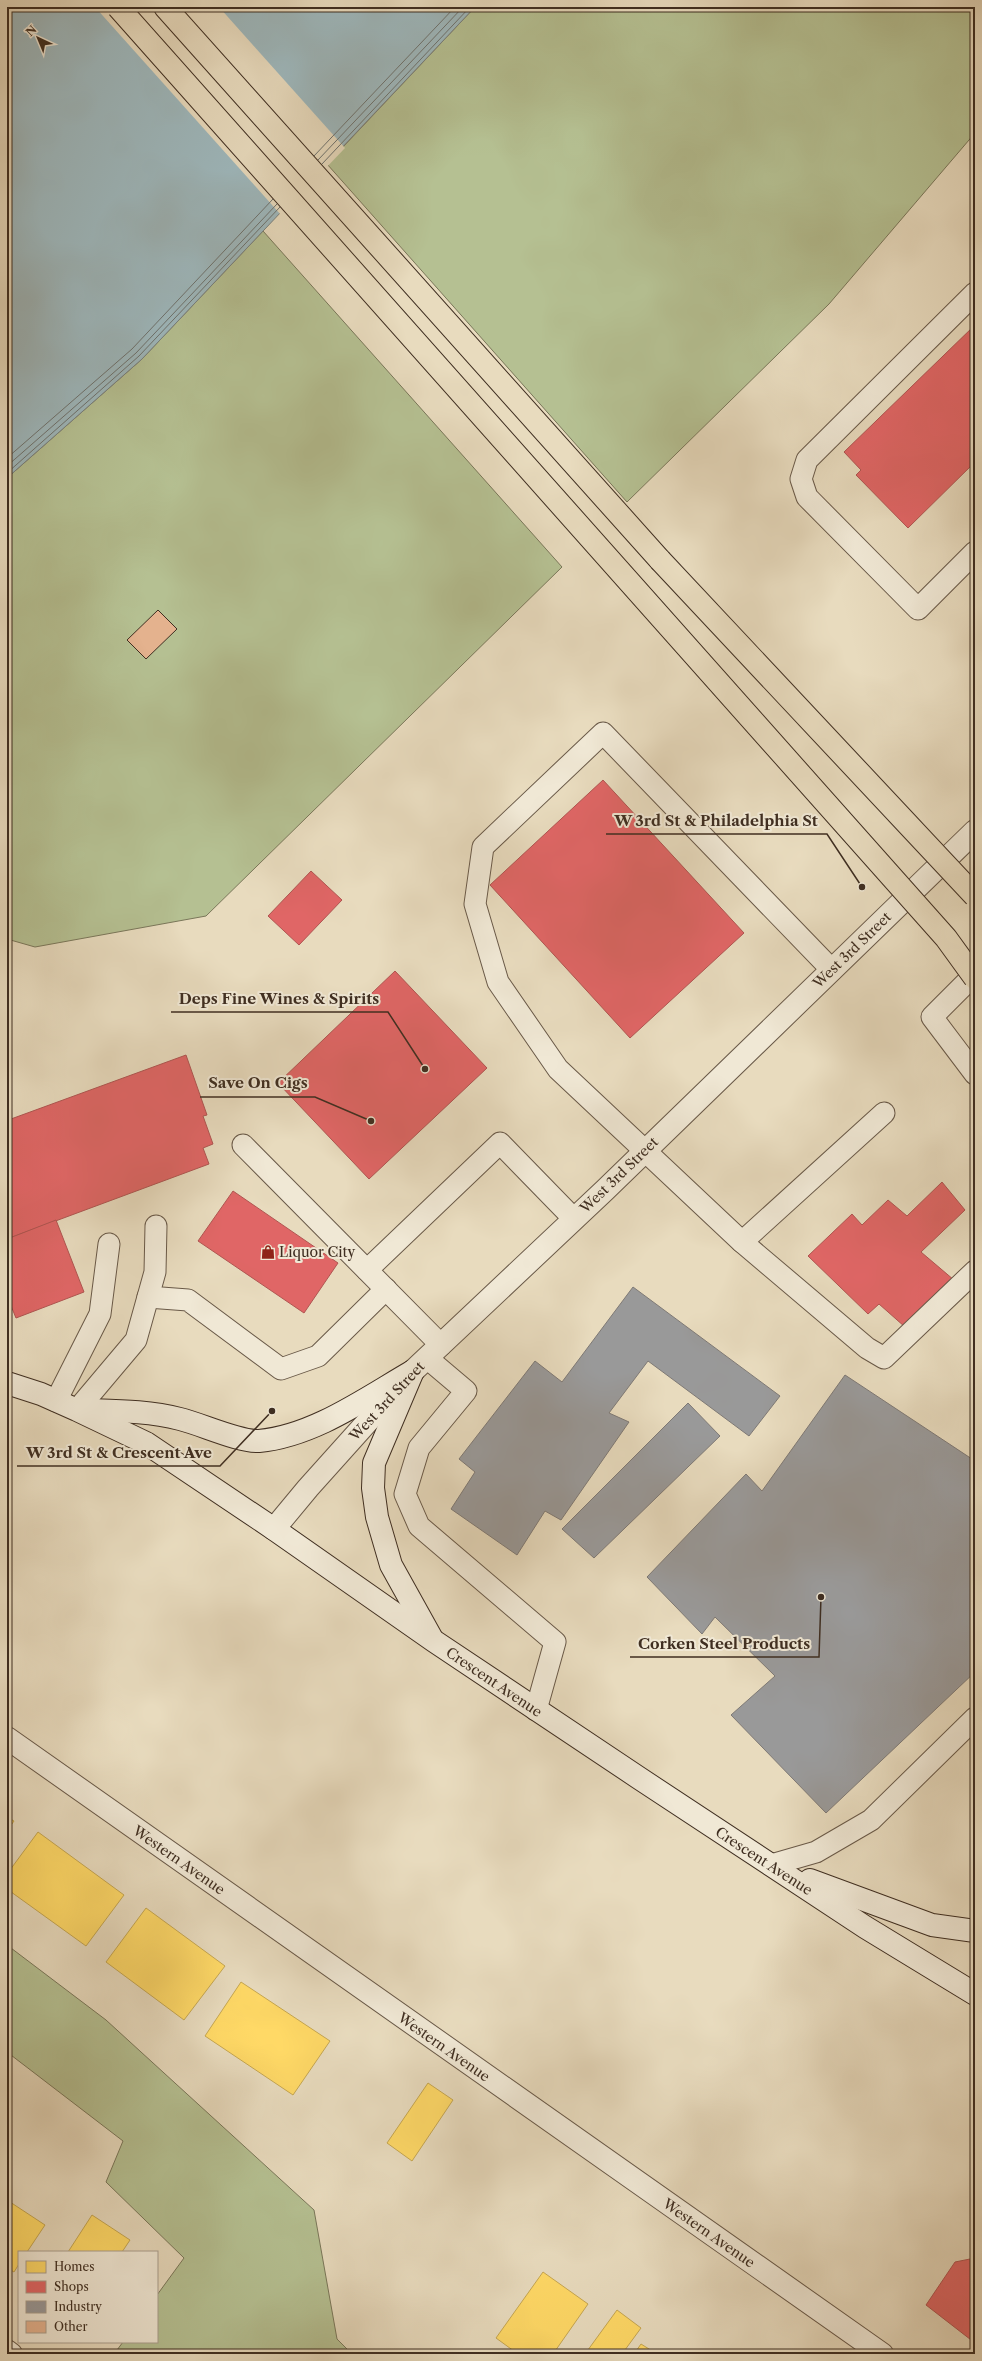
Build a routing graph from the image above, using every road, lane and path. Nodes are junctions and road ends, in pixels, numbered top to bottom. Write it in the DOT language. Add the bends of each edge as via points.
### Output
graph roads {
  1 [pos="118,7"];
  2 [pos="165,7"];
  3 [pos="975,293"];
  4 [pos="975,552"];
  5 [pos="975,831"];
  6 [pos="975,896"];
  7 [pos="946,938"];
  8 [pos="832,970"];
  9 [pos="975,970"];
  10 [pos="975,974"];
  11 [pos="975,978"];
  12 [pos="975,1074"];
  13 [pos="884,1113"];
  14 [pos="243,1145"];
  15 [pos="644,1152"];
  16 [pos="574,1219"];
  17 [pos="156,1226"];
  18 [pos="742,1242"];
  19 [pos="109,1244"];
  20 [pos="366,1270"];
  21 [pos="975,1271"];
  22 [pos="386,1290"];
  23 [pos="148,1297"];
  24 [pos="427,1358"];
  25 [pos="7,1383"];
  26 [pos="56,1401"];
  27 [pos="77,1410"];
  28 [pos="274,1529"];
  29 [pos="434,1641"];
  30 [pos="536,1710"];
  31 [pos="975,1718"];
  32 [pos="7,1738"];
  33 [pos="771,1866"];
  34 [pos="975,1931"];
  35 [pos="975,1994"];
  36 [pos="7,2351"];
  37 [pos="11,2354"];
  38 [pos="882,2354"];
  1 -- 7 [label="highway, bridge"];
  2 -- 6 [label="highway, bridge" via="649,548"];
  3 -- 4 [label="lane" via="807,460 801,479 807,498 918,609"];
  5 -- 8 [label="street, West 3rd Street"];
  7 -- 9 [label="highway, bridge"];
  7 -- 11 [label="highway, bridge"];
  8 -- 15 [label="street, West 3rd Street"];
  8 -- 15 [label="lane" via="603,733 483,847 476,904 498,982 558,1069"];
  10 -- 12 [label="lane" via="932,1017"];
  13 -- 18 [label="lane"];
  14 -- 20 [label="lane"];
  15 -- 16 [label="street, West 3rd Street"];
  15 -- 18 [label="lane"];
  16 -- 20 [label="lane" via="500,1144"];
  16 -- 24 [label="street, West 3rd Street"];
  17 -- 23 [label="lane" via="155,1272"];
  18 -- 21 [label="lane" via="867,1348 884,1358"];
  19 -- 26 [label="lane" via="100,1314"];
  20 -- 22 [label="lane"];
  22 -- 23 [label="lane" via="318,1356 281,1369 188,1300"];
  22 -- 24 [label="lane"];
  23 -- 27 [label="lane" via="136,1340"];
  24 -- 27 [label="street" via="324,1421 291,1434 258,1441 149,1413"];
  24 -- 28 [label="street, West 3rd Street" via="308,1488"];
  24 -- 29 [label="street" via="374,1463 373,1488 377,1517 391,1565"];
  24 -- 30 [label="lane" via="466,1391 419,1448 405,1494 419,1526 556,1642"];
  25 -- 26 [label="street, Crescent Avenue"];
  26 -- 27 [label="street, Crescent Avenue"];
  27 -- 28 [label="street, Crescent Avenue" via="146,1443"];
  28 -- 29 [label="street, Crescent Avenue"];
  29 -- 30 [label="street, Crescent Avenue"];
  30 -- 33 [label="street, Crescent Avenue"];
  31 -- 33 [label="lane" via="871,1820 816,1852"];
  32 -- 38 [label="street, Western Avenue"];
  33 -- 34 [label="street" via="932,1924"];
  33 -- 35 [label="street, Crescent Avenue"];
  36 -- 37 [label="street"];
}
